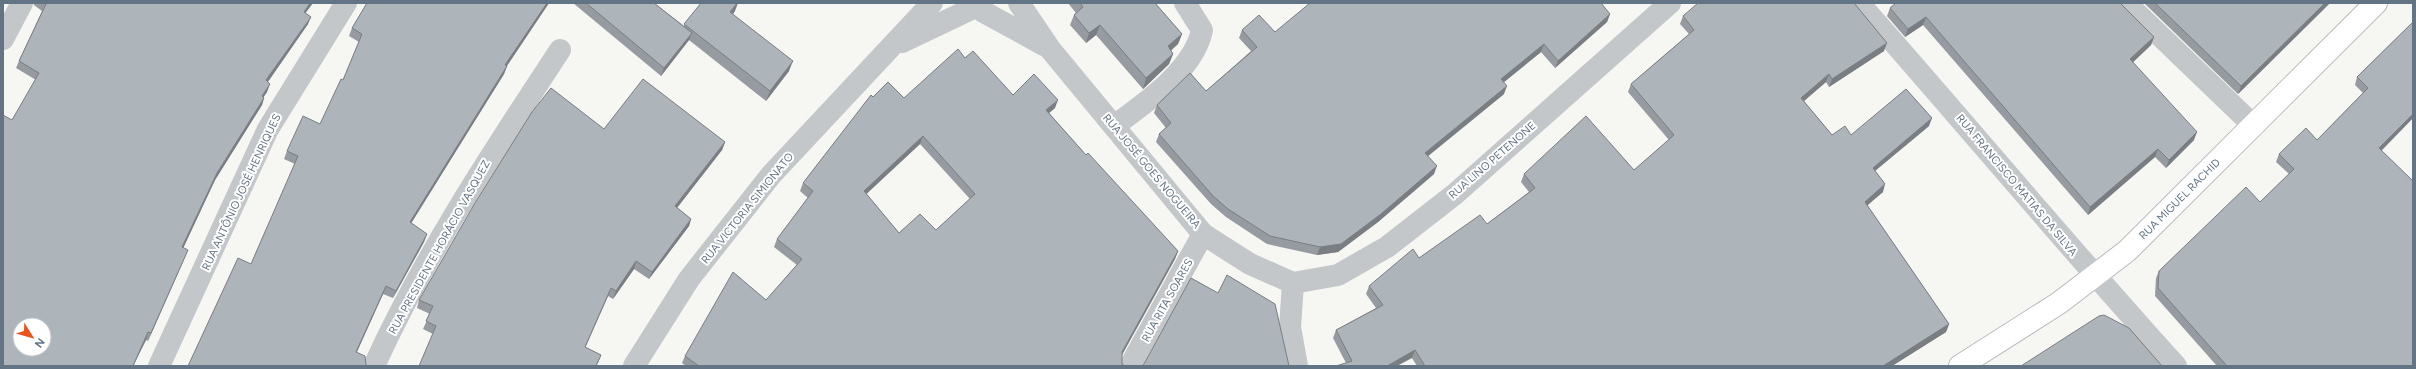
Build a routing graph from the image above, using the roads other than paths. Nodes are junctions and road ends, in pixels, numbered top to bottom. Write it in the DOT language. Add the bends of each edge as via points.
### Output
graph roads {
  1 [pos="22,3"];
  2 [pos="346,3"];
  3 [pos="932,3"];
  4 [pos="1019,3"];
  5 [pos="1185,3"];
  6 [pos="1670,3"];
  7 [pos="1859,3"];
  8 [pos="2126,3"];
  9 [pos="2376,3"];
  10 [pos="978,7"];
  11 [pos="3,39"];
  12 [pos="892,46"];
  13 [pos="1050,49"];
  14 [pos="560,50"];
  15 [pos="1114,126"];
  16 [pos="2254,126"];
  17 [pos="1203,234"];
  18 [pos="2095,277"];
  19 [pos="1293,283"];
  20 [pos="160,366"];
  21 [pos="374,366"];
  22 [pos="634,366"];
  23 [pos="1130,366"];
  24 [pos="1297,366"];
  25 [pos="1960,366"];
  26 [pos="2176,366"];
  1 -- 11 [label="street"];
  2 -- 20 [label="street, RUA ANTÔNIO JOSÉ HENRIQUES" via="268,129"];
  3 -- 12 [label="street"];
  4 -- 13 [label="street, RUA JOSÉ GOES NOGUEIRA"];
  5 -- 15 [label="street" via="1202,30 1192,55 1147,102"];
  6 -- 19 [label="street, RUA LINO PETENONE" via="1455,194 1387,247 1338,275"];
  7 -- 18 [label="street, RUA FRANCISCO MATIAS DA SILVA" via="1989,150"];
  8 -- 16 [label="street"];
  9 -- 16 [label="main road, RUA MIGUEL RACHID"];
  10 -- 12 [label="street"];
  10 -- 13 [label="street, RUA JOSÉ GOES NOGUEIRA"];
  12 -- 22 [label="street, RUA VICTORIA SIMIONATO" via="771,175 689,279"];
  13 -- 15 [label="street, RUA JOSÉ GOES NOGUEIRA"];
  14 -- 21 [label="street, RUA PRESIDENTE HORÁCIO VASQUEZ" via="472,184 397,316"];
  15 -- 17 [label="street, RUA JOSÉ GOES NOGUEIRA"];
  16 -- 18 [label="main road, RUA MIGUEL RACHID" via="2127,251"];
  17 -- 19 [label="street, RUA JOSÉ GOES NOGUEIRA" via="1250,264"];
  17 -- 23 [label="street, RUA RITA SOARES"];
  18 -- 25 [label="main road, RUA MIGUEL RACHID"];
  18 -- 26 [label="street, RUA FRANCISCO MATIAS DA SILVA"];
  19 -- 24 [label="street" via="1290,327"];
}
